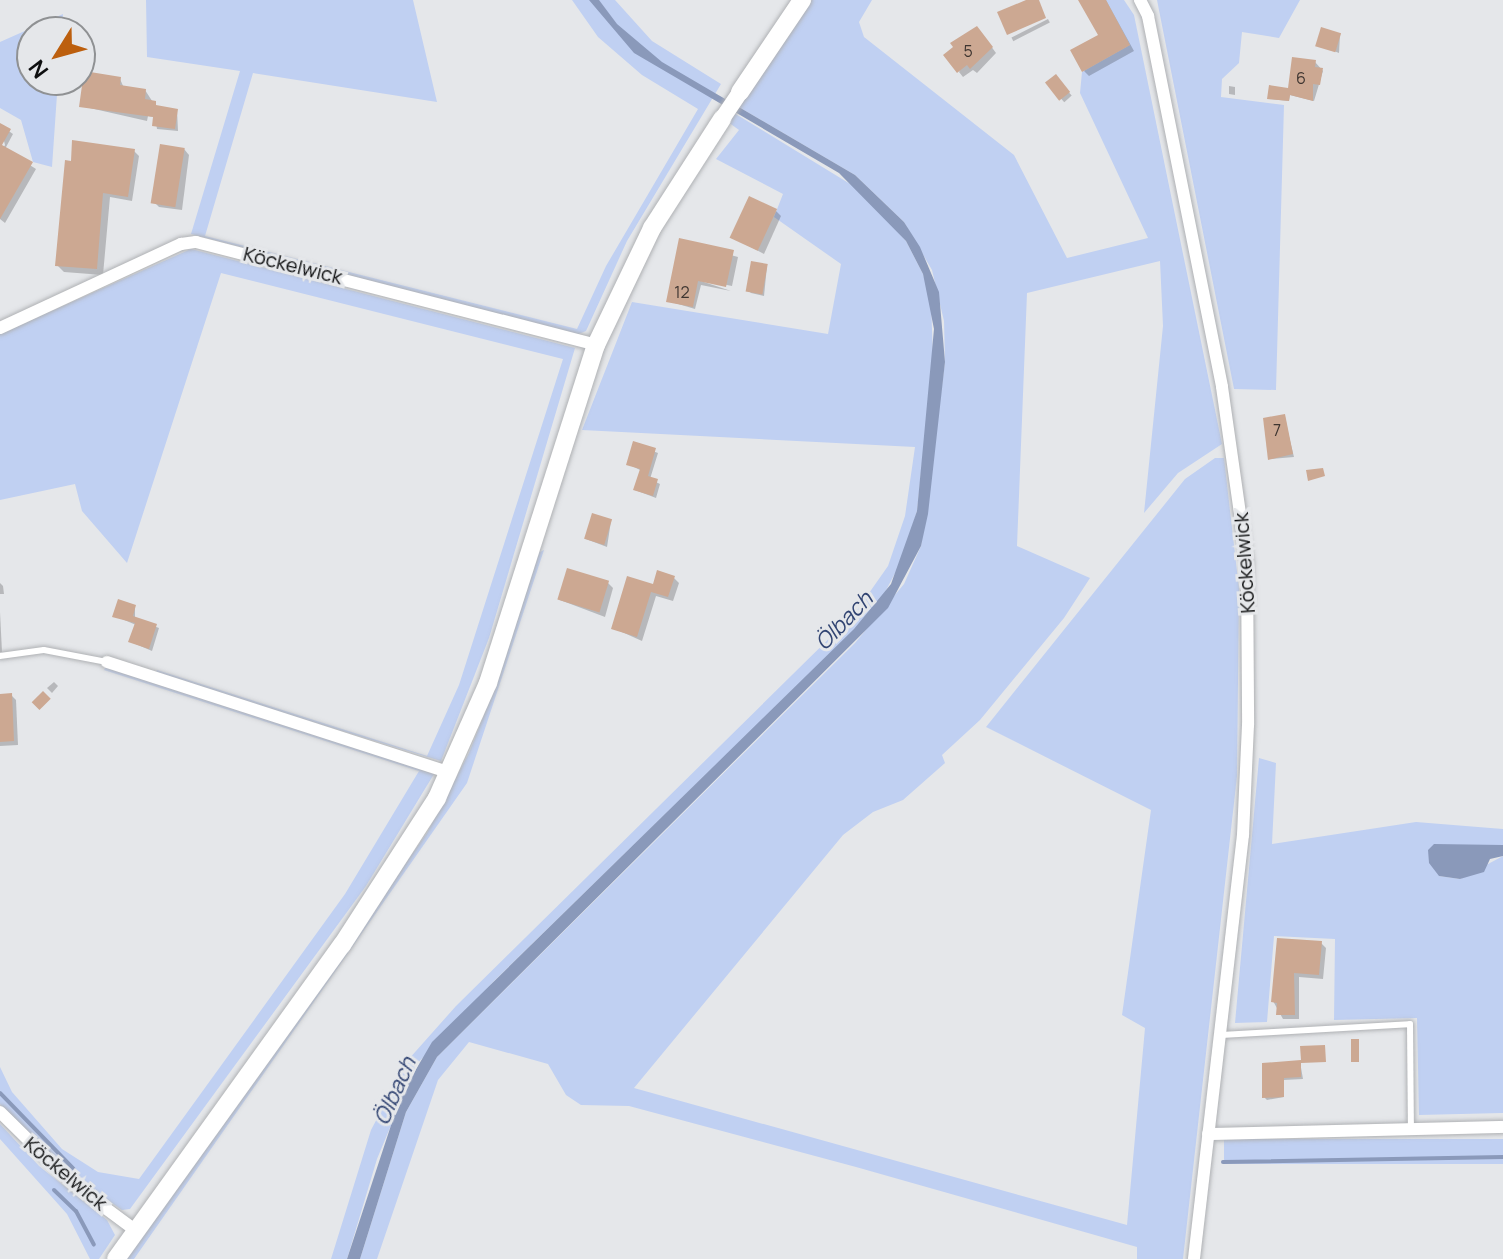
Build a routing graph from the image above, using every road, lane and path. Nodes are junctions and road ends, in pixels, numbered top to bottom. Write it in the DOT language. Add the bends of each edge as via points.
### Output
graph roads {
  1 [pos="802,0"];
  2 [pos="1140,0"];
  3 [pos="740,92"];
  4 [pos="722,119"];
  5 [pos="0,328"];
  6 [pos="596,345"];
  7 [pos="0,656"];
  8 [pos="107,662"];
  9 [pos="450,773"];
  10 [pos="1220,1035"];
  11 [pos="0,1112"];
  12 [pos="1503,1127"];
  13 [pos="1411,1129"];
  14 [pos="1208,1134"];
  15 [pos="135,1230"];
  16 [pos="116,1259"];
  17 [pos="1194,1259"];
  1 -- 3 [label="main road"];
  2 -- 10 [label="street, Köckelwick" via="1148,16 1222,387 1247,562 1243,835"];
  3 -- 4 [label="street"];
  4 -- 6 [label="main road" via="652,228"];
  5 -- 6 [label="street, Köckelwick" via="181,244 196,242"];
  6 -- 9 [label="main road" via="488,683"];
  7 -- 8 [label="lane" via="44,650"];
  8 -- 9 [label="street"];
  9 -- 15 [label="main road" via="396,868"];
  10 -- 13 [label="lane" via="1410,1024"];
  10 -- 14 [label="street, Köckelwick"];
  11 -- 15 [label="street, Köckelwick" via="73,1184"];
  12 -- 13 [label="street"];
  13 -- 14 [label="street"];
  14 -- 17 [label="street, Köckelwick"];
  15 -- 16 [label="main road"];
}
